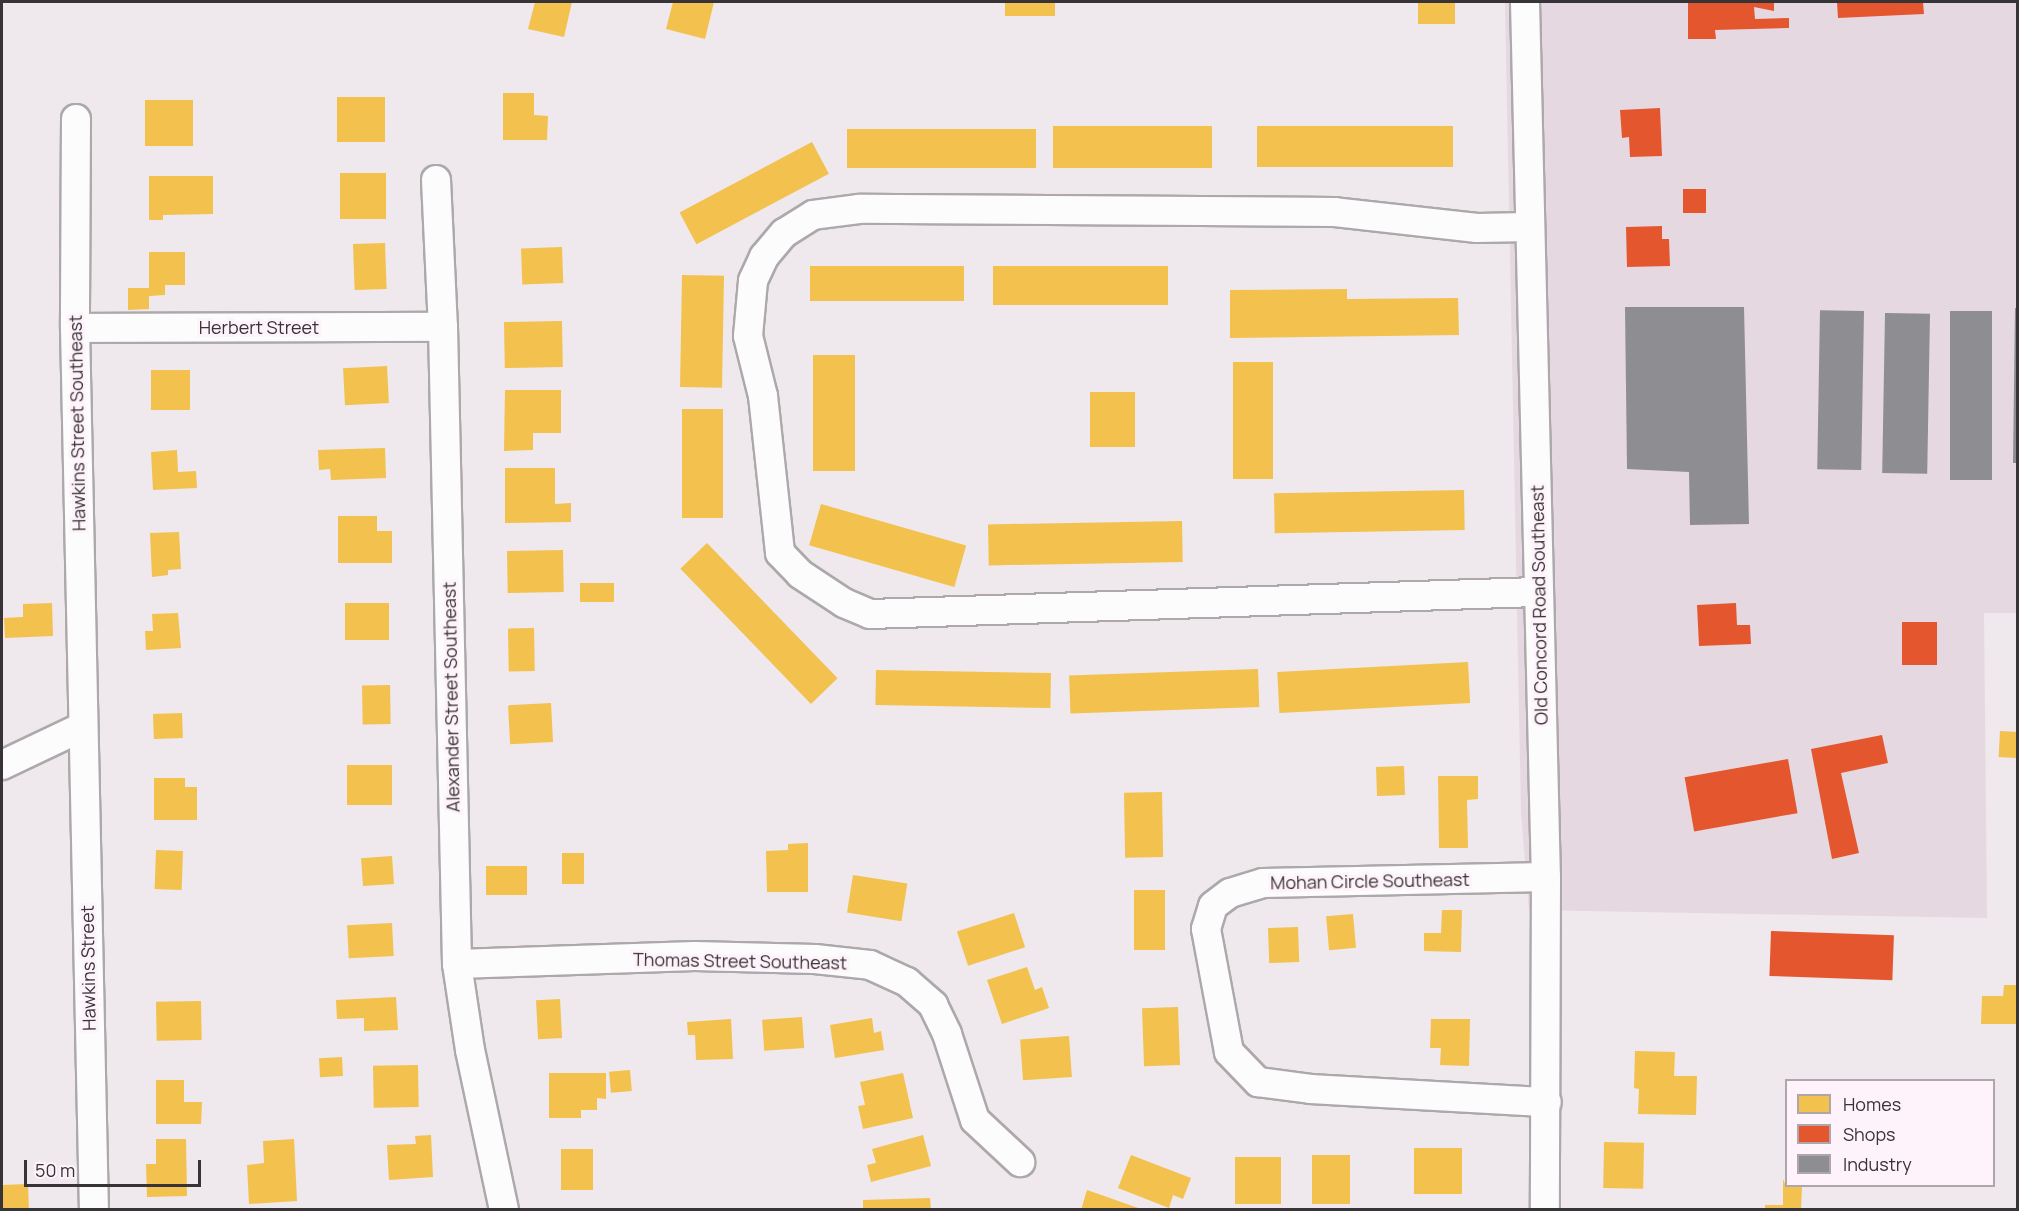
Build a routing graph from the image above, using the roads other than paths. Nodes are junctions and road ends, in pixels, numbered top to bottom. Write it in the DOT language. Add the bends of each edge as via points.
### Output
graph roads {
  1 [pos="1525,2"];
  2 [pos="76,119"];
  3 [pos="436,180"];
  4 [pos="1530,227"];
  5 [pos="443,327"];
  6 [pos="75,328"];
  7 [pos="1538,592"];
  8 [pos="82,727"];
  9 [pos="2,765"];
  10 [pos="1546,877"];
  11 [pos="457,964"];
  12 [pos="1547,1102"];
  13 [pos="1020,1162"];
  14 [pos="94,1209"];
  15 [pos="504,1209"];
  16 [pos="1545,1209"];
  1 -- 4 [label="street, Old Concord Road Southeast"];
  2 -- 6 [label="street, Hawkins Street Southeast"];
  3 -- 5 [label="street, Alexander Street Southeast"];
  4 -- 7 [label="street, Old Concord Road Southeast"];
  4 -- 7 [label="street" via="1477,228 1335,212 859,209 813,215 784,233 764,257 753,281 748,336 763,396 780,554 817,585 870,614"];
  5 -- 6 [label="street, Herbert Street"];
  5 -- 11 [label="street, Alexander Street Southeast"];
  6 -- 8 [label="street, Hawkins Street Southeast"];
  7 -- 10 [label="street, Old Concord Road Southeast"];
  8 -- 9 [label="street"];
  8 -- 14 [label="street, Hawkins Street"];
  10 -- 12 [label="street, Old Concord Road Southeast"];
  10 -- 12 [label="street, Mohan Circle Southeast" via="1263,883 1230,893 1213,906 1206,929 1228,1052 1258,1082 1311,1089"];
  11 -- 13 [label="street, Thomas Street Southeast" via="695,956 815,959 870,965 907,982 933,1005 947,1034 975,1120"];
  11 -- 15 [label="street, Alexander Street Southeast" via="470,1050"];
  12 -- 16 [label="street, Old Concord Road Southeast"];
}
